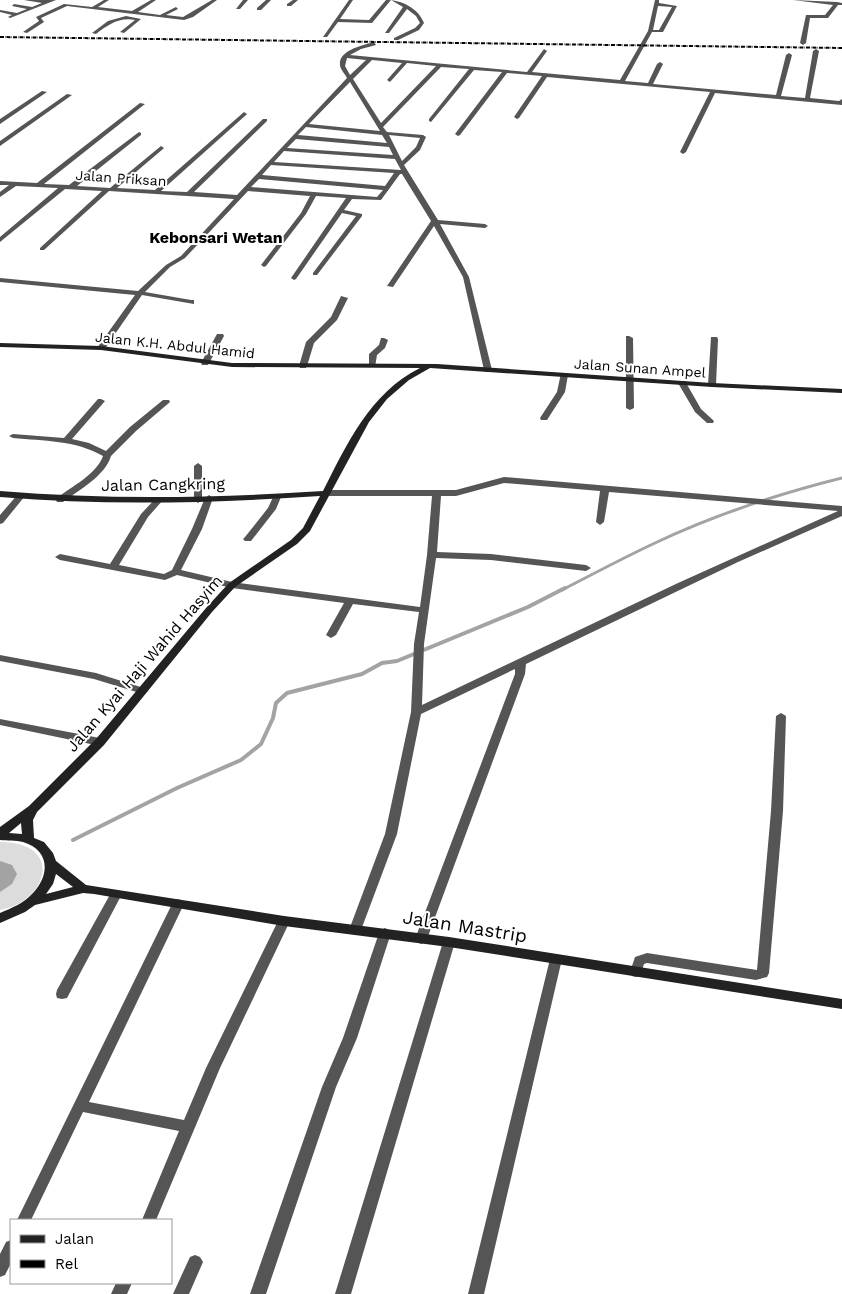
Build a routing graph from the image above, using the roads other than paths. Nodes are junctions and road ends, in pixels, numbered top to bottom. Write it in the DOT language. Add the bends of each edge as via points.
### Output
graph roads {
  1 [pos="26,0"];
  2 [pos="107,0"];
  3 [pos="154,0"];
  4 [pos="215,0"];
  5 [pos="246,0"];
  6 [pos="269,0"];
  7 [pos="296,0"];
  8 [pos="351,0"];
  9 [pos="389,0"];
  10 [pos="393,0"];
  11 [pos="795,0"];
  12 [pos="812,0"];
  13 [pos="51,1"];
  14 [pos="657,2"];
  15 [pos="839,4"];
  16 [pos="289,5"];
  17 [pos="14,6"];
  18 [pos="406,7"];
  19 [pos="93,8"];
  20 [pos="176,8"];
  21 [pos="238,8"];
  22 [pos="32,9"];
  23 [pos="259,10"];
  24 [pos="0,11"];
  25 [pos="134,12"];
  26 [pos="18,14"];
  27 [pos="161,16"];
  28 [pos="10,17"];
  29 [pos="127,17"];
  30 [pos="337,20"];
  31 [pos="370,22"];
  32 [pos="366,27"];
  33 [pos="650,31"];
  34 [pos="24,32"];
  35 [pos="122,32"];
  36 [pos="387,32"];
  37 [pos="94,33"];
  38 [pos="325,36"];
  39 [pos="396,39"];
  40 [pos="803,43"];
  41 [pos="374,44"];
  42 [pos="544,51"];
  43 [pos="816,51"];
  44 [pos="789,55"];
  45 [pos="345,56"];
  46 [pos="370,59"];
  47 [pos="405,62"];
  48 [pos="440,64"];
  49 [pos="660,64"];
  50 [pos="474,67"];
  51 [pos="506,70"];
  52 [pos="529,72"];
  53 [pos="546,74"];
  54 [pos="350,77"];
  55 [pos="390,80"];
  56 [pos="622,81"];
  57 [pos="650,84"];
  58 [pos="714,90"];
  59 [pos="44,92"];
  60 [pos="69,96"];
  61 [pos="778,97"];
  62 [pos="807,100"];
  63 [pos="842,101"];
  64 [pos="142,104"];
  65 [pos="244,114"];
  66 [pos="517,117"];
  67 [pos="265,120"];
  68 [pos="431,120"];
  69 [pos="0,122"];
  70 [pos="305,126"];
  71 [pos="382,130"];
  72 [pos="140,134"];
  73 [pos="458,134"];
  74 [pos="296,137"];
  75 [pos="0,144"];
  76 [pos="390,145"];
  77 [pos="161,148"];
  78 [pos="284,149"];
  79 [pos="683,152"];
  80 [pos="399,161"];
  81 [pos="270,163"];
  82 [pos="401,172"];
  83 [pos="258,176"];
  84 [pos="0,183"];
  85 [pos="15,184"];
  86 [pos="39,185"];
  87 [pos="63,187"];
  88 [pos="71,188"];
  89 [pos="386,188"];
  90 [pos="248,189"];
  91 [pos="109,190"];
  92 [pos="155,193"];
  93 [pos="0,195"];
  94 [pos="188,195"];
  95 [pos="313,195"];
  96 [pos="240,197"];
  97 [pos="350,197"];
  98 [pos="340,211"];
  99 [pos="433,222"];
  100 [pos="485,226"];
  101 [pos="0,240"];
  102 [pos="42,249"];
  103 [pos="264,265"];
  104 [pos="315,274"];
  105 [pos="294,278"];
  106 [pos="0,280"];
  107 [pos="391,286"];
  108 [pos="140,293"];
  109 [pos="344,298"];
  110 [pos="192,302"];
  111 [pos="220,336"];
  112 [pos="629,338"];
  113 [pos="714,339"];
  114 [pos="384,340"];
  115 [pos="0,345"];
  116 [pos="101,348"];
  117 [pos="205,363"];
  118 [pos="372,365"];
  119 [pos="394,365"];
  120 [pos="303,366"];
  121 [pos="437,366"];
  122 [pos="488,370"];
  123 [pos="564,375"];
  124 [pos="406,378"];
  125 [pos="630,379"];
  126 [pos="682,383"];
  127 [pos="712,385"];
  128 [pos="842,391"];
  129 [pos="101,402"];
  130 [pos="166,402"];
  131 [pos="630,408"];
  132 [pos="544,418"];
  133 [pos="710,421"];
  134 [pos="13,436"];
  135 [pos="66,441"];
  136 [pos="107,455"];
  137 [pos="198,466"];
  138 [pos="605,488"];
  139 [pos="327,493"];
  140 [pos="0,494"];
  141 [pos="437,494"];
  142 [pos="21,496"];
  143 [pos="277,497"];
  144 [pos="209,498"];
  145 [pos="60,500"];
  146 [pos="159,500"];
  147 [pos="198,500"];
  148 [pos="840,510"];
  149 [pos="0,521"];
  150 [pos="600,522"];
  151 [pos="248,539"];
  152 [pos="432,555"];
  153 [pos="60,557"];
  154 [pos="113,567"];
  155 [pos="586,568"];
  156 [pos="176,572"];
  157 [pos="232,585"];
  158 [pos="350,600"];
  159 [pos="422,610"];
  160 [pos="331,634"];
  161 [pos="0,658"];
  162 [pos="520,664"];
  163 [pos="143,691"];
  164 [pos="416,712"];
  165 [pos="781,716"];
  166 [pos="0,722"];
  167 [pos="100,742"];
  168 [pos="33,809"];
  169 [pos="0,834"];
  170 [pos="28,839"];
  171 [pos="52,864"];
  172 [pos="83,889"];
  173 [pos="116,894"];
  174 [pos="34,902"];
  175 [pos="178,904"];
  176 [pos="1,918"];
  177 [pos="284,921"];
  178 [pos="355,930"];
  179 [pos="385,934"];
  180 [pos="421,939"];
  181 [pos="448,942"];
  182 [pos="556,959"];
  183 [pos="636,972"];
  184 [pos="756,975"];
  185 [pos="755,991"];
  186 [pos="62,994"];
  187 [pos="842,1004"];
  188 [pos="81,1106"];
  189 [pos="188,1127"];
  190 [pos="24,1219"];
  191 [pos="148,1219"];
  192 [pos="10,1249"];
  193 [pos="196,1262"];
  194 [pos="0,1270"];
  195 [pos="181,1294"];
  196 [pos="258,1294"];
  197 [pos="343,1294"];
  198 [pos="476,1294"];
  1 -- 13 [label="street"];
  2 -- 19 [label="street"];
  3 -- 25 [label="street"];
  4 -- 27 [label="street" via="186,18"];
  5 -- 21 [label="street"];
  6 -- 23 [label="street"];
  7 -- 16 [label="street"];
  8 -- 30 [label="street"];
  9 -- 31 [label="street"];
  10 -- 18 [label="street"];
  11 -- 12 [label="street"];
  12 -- 15 [label="street"];
  13 -- 22 [label="street"];
  14 -- 33 [label="street"];
  14 -- 33 [label="street" via="676,6 661,31"];
  15 -- 40 [label="street" via="826,17 808,16"];
  17 -- 22 [label="street"];
  18 -- 36 [label="street"];
  18 -- 39 [label="street" via="421,18 422,24"];
  19 -- 25 [label="street"];
  19 -- 34 [label="street" via="63,6 38,18 42,21"];
  20 -- 27 [label="street"];
  22 -- 26 [label="street"];
  24 -- 26 [label="street"];
  25 -- 27 [label="street"];
  25 -- 29 [label="street"];
  26 -- 28 [label="street"];
  29 -- 35 [label="street" via="139,19"];
  29 -- 37 [label="street" via="116,18"];
  30 -- 31 [label="street"];
  30 -- 38 [label="street"];
  31 -- 32 [label="street"];
  33 -- 56 [label="street"];
  41 -- 45 [label="street"];
  42 -- 52 [label="street"];
  43 -- 62 [label="street"];
  44 -- 61 [label="street"];
  45 -- 46 [label="street"];
  45 -- 54 [label="street" via="342,66"];
  46 -- 47 [label="street"];
  46 -- 54 [label="street"];
  47 -- 48 [label="street"];
  47 -- 55 [label="street"];
  48 -- 50 [label="street"];
  48 -- 71 [label="street"];
  49 -- 57 [label="street"];
  50 -- 51 [label="street"];
  50 -- 68 [label="street"];
  51 -- 52 [label="street"];
  51 -- 73 [label="street"];
  52 -- 53 [label="street"];
  53 -- 56 [label="street"];
  53 -- 66 [label="street"];
  54 -- 70 [label="street"];
  54 -- 71 [label="street"];
  56 -- 57 [label="street"];
  57 -- 58 [label="street"];
  58 -- 61 [label="street"];
  58 -- 79 [label="street"];
  59 -- 69 [label="street"];
  60 -- 75 [label="street"];
  61 -- 62 [label="street"];
  62 -- 63 [label="street"];
  64 -- 86 [label="street"];
  65 -- 92 [label="street"];
  67 -- 94 [label="street"];
  70 -- 71 [label="street"];
  70 -- 74 [label="street"];
  71 -- 76 [label="street"];
  71 -- 80 [label="street" via="423,137 417,148"];
  72 -- 88 [label="street"];
  74 -- 76 [label="street"];
  74 -- 78 [label="street"];
  76 -- 80 [label="street"];
  77 -- 91 [label="street"];
  78 -- 80 [label="street"];
  78 -- 81 [label="street"];
  80 -- 82 [label="street"];
  81 -- 82 [label="street"];
  81 -- 83 [label="street"];
  82 -- 89 [label="street"];
  82 -- 99 [label="street"];
  83 -- 89 [label="street"];
  83 -- 90 [label="street"];
  84 -- 85 [label="street, Jalan Priksan"];
  85 -- 86 [label="street, Jalan Priksan"];
  85 -- 93 [label="street"];
  86 -- 87 [label="street, Jalan Priksan"];
  87 -- 88 [label="street, Jalan Priksan"];
  87 -- 101 [label="street"];
  88 -- 91 [label="street, Jalan Priksan"];
  89 -- 97 [label="street" via="379,199"];
  90 -- 95 [label="street"];
  90 -- 96 [label="street"];
  91 -- 92 [label="street, Jalan Priksan"];
  91 -- 102 [label="street"];
  92 -- 94 [label="street, Jalan Priksan"];
  94 -- 96 [label="street, Jalan Priksan"];
  95 -- 97 [label="street"];
  95 -- 103 [label="street" via="304,213"];
  96 -- 108 [label="street" via="184,257 168,266"];
  97 -- 98 [label="street"];
  98 -- 104 [label="street" via="360,215"];
  98 -- 105 [label="street"];
  99 -- 100 [label="street"];
  99 -- 107 [label="street"];
  99 -- 122 [label="street" via="466,277"];
  106 -- 108 [label="street"];
  108 -- 110 [label="street"];
  108 -- 116 [label="street"];
  109 -- 120 [label="street" via="334,318 310,342"];
  111 -- 117 [label="street"];
  112 -- 125 [label="street"];
  113 -- 127 [label="street"];
  114 -- 118 [label="street" via="373,354"];
  115 -- 116 [label="main road, Jalan K.H. Abdul Hamid"];
  116 -- 117 [label="main road, Jalan K.H. Abdul Hamid"];
  117 -- 120 [label="main road, Jalan K.H. Abdul Hamid"];
  118 -- 119 [label="main road, Jalan K.H. Abdul Hamid"];
  118 -- 120 [label="main road, Jalan K.H. Abdul Hamid"];
  119 -- 121 [label="main road, Jalan K.H. Abdul Hamid"];
  119 -- 124 [label="main road" via="404,370"];
  121 -- 122 [label="main road, Jalan Sunan Ampel"];
  121 -- 124 [label="main road, Jalan Kyai Haji Wahid Hasyim" via="416,371"];
  122 -- 123 [label="main road, Jalan Sunan Ampel"];
  123 -- 125 [label="main road, Jalan Sunan Ampel"];
  123 -- 132 [label="street" via="561,392"];
  124 -- 139 [label="main road, Jalan Kyai Haji Wahid Hasyim" via="384,396 365,421"];
  125 -- 126 [label="main road, Jalan Sunan Ampel"];
  125 -- 131 [label="street"];
  126 -- 127 [label="main road, Jalan Sunan Ampel"];
  126 -- 133 [label="street" via="699,411"];
  127 -- 128 [label="main road, Jalan Sunan Ampel"];
  129 -- 135 [label="street"];
  130 -- 136 [label="street"];
  134 -- 135 [label="street"];
  135 -- 136 [label="street"];
  136 -- 145 [label="street" via="100,469"];
  137 -- 147 [label="street"];
  138 -- 141 [label="street" via="504,480 473,490"];
  138 -- 148 [label="street"];
  138 -- 150 [label="street"];
  139 -- 141 [label="street"];
  139 -- 143 [label="main road, Jalan Cangkring"];
  139 -- 157 [label="main road, Jalan Kyai Haji Wahid Hasyim" via="308,529"];
  140 -- 142 [label="main road, Jalan Cangkring"];
  141 -- 152 [label="street"];
  142 -- 145 [label="main road, Jalan Cangkring"];
  142 -- 149 [label="street"];
  143 -- 144 [label="main road, Jalan Cangkring"];
  143 -- 151 [label="street" via="272,509"];
  144 -- 147 [label="main road, Jalan Cangkring"];
  144 -- 156 [label="street"];
  145 -- 146 [label="main road, Jalan Cangkring"];
  146 -- 147 [label="main road, Jalan Cangkring"];
  146 -- 154 [label="street" via="144,516"];
  148 -- 162 [label="street"];
  152 -- 155 [label="street"];
  152 -- 159 [label="street"];
  153 -- 154 [label="street"];
  154 -- 156 [label="street" via="167,577"];
  156 -- 157 [label="street"];
  157 -- 158 [label="street"];
  157 -- 163 [label="main road, Jalan Kyai Haji Wahid Hasyim"];
  158 -- 159 [label="street"];
  158 -- 160 [label="street"];
  159 -- 164 [label="street"];
  161 -- 163 [label="street" via="96,676"];
  162 -- 164 [label="street"];
  162 -- 180 [label="street" via="520,674"];
  163 -- 167 [label="main road, Jalan Kyai Haji Wahid Hasyim"];
  164 -- 178 [label="street" via="391,834"];
  165 -- 184 [label="street" via="776,825 763,973"];
  166 -- 167 [label="street"];
  167 -- 168 [label="main road, Jalan Kyai Haji Wahid Hasyim"];
  168 -- 169 [label="main road, Jalan Kyai Haji Wahid Hasyim"];
  168 -- 170 [label="main road" via="27,820"];
  169 -- 170 [label="main road"];
  170 -- 171 [label="main road" via="44,849"];
  171 -- 172 [label="main road"];
  171 -- 174 [label="main road" via="45,890"];
  172 -- 173 [label="main road, Jalan Mastrip"];
  172 -- 174 [label="main road, Jalan Mastrip"];
  173 -- 175 [label="main road, Jalan Mastrip"];
  173 -- 186 [label="street"];
  174 -- 176 [label="main road"];
  175 -- 177 [label="main road, Jalan Mastrip"];
  175 -- 188 [label="street"];
  177 -- 178 [label="main road, Jalan Mastrip"];
  177 -- 189 [label="street"];
  178 -- 179 [label="main road, Jalan Mastrip"];
  179 -- 180 [label="main road, Jalan Mastrip"];
  179 -- 196 [label="street"];
  180 -- 181 [label="main road, Jalan Mastrip"];
  181 -- 182 [label="main road, Jalan Mastrip"];
  181 -- 197 [label="street"];
  182 -- 183 [label="main road, Jalan Mastrip"];
  182 -- 198 [label="street"];
  183 -- 184 [label="street" via="638,960 647,958"];
  183 -- 185 [label="main road, Jalan Mastrip"];
  184 -- 185 [label="street"];
  185 -- 187 [label="main road, Jalan Mastrip"];
  188 -- 189 [label="street"];
  188 -- 190 [label="street"];
  189 -- 191 [label="street"];
  192 -- 194 [label="street"];
  193 -- 195 [label="street"];
}
